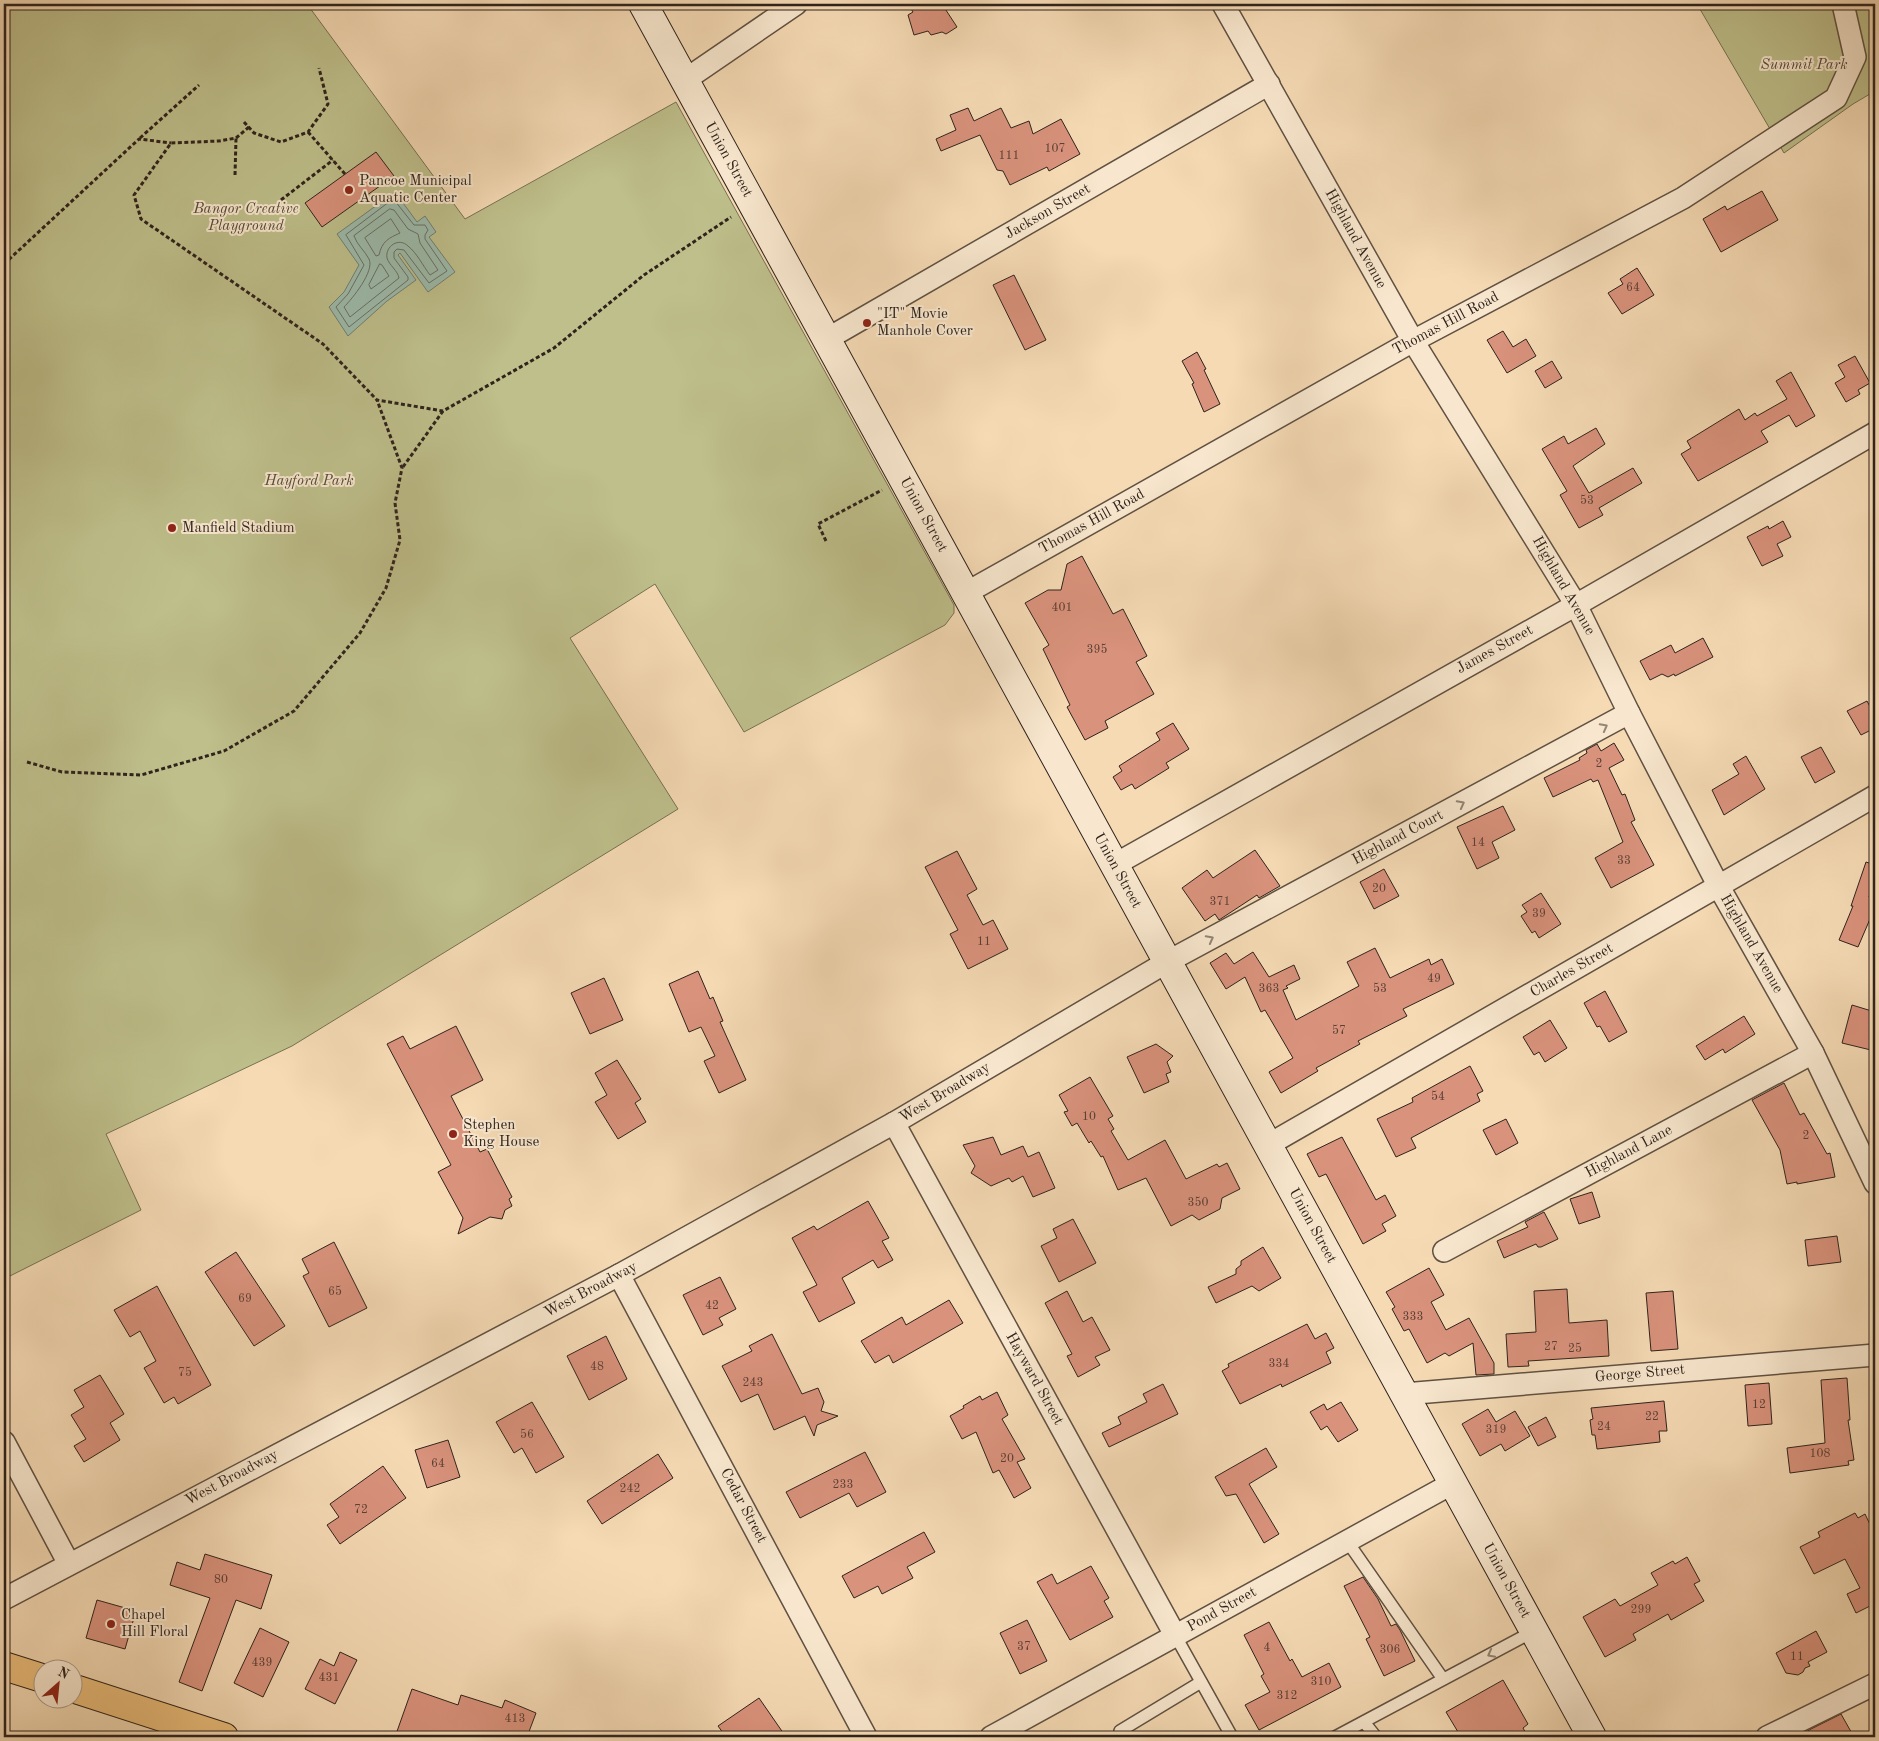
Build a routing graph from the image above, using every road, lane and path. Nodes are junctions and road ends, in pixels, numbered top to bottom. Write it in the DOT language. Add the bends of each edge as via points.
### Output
graph roads {
  1 [pos="643,4"];
  2 [pos="796,4"];
  3 [pos="1223,4"];
  4 [pos="1843,4"];
  5 [pos="319,68"];
  6 [pos="685,80"];
  7 [pos="1269,84"];
  8 [pos="199,85"];
  9 [pos="244,122"];
  10 [pos="249,127"];
  11 [pos="308,132"];
  12 [pos="236,138"];
  13 [pos="139,139"];
  14 [pos="171,143"];
  15 [pos="333,160"];
  16 [pos="345,174"];
  17 [pos="235,175"];
  18 [pos="281,200"];
  19 [pos="731,217"];
  20 [pos="4,264"];
  21 [pos="827,339"];
  22 [pos="1413,342"];
  23 [pos="377,400"];
  24 [pos="443,411"];
  25 [pos="1875,433"];
  26 [pos="402,468"];
  27 [pos="882,490"];
  28 [pos="826,541"];
  29 [pos="966,593"];
  30 [pos="1576,605"];
  31 [pos="1629,713"];
  32 [pos="27,762"];
  33 [pos="1875,796"];
  34 [pos="1114,865"];
  35 [pos="1719,887"];
  36 [pos="1167,962"];
  37 [pos="1813,1053"];
  38 [pos="894,1123"];
  39 [pos="1268,1145"];
  40 [pos="1875,1183"];
  41 [pos="1444,1251"];
  42 [pos="619,1275"];
  43 [pos="1875,1355"];
  44 [pos="1404,1394"];
  45 [pos="4,1442"];
  46 [pos="1453,1483"];
  47 [pos="1347,1541"];
  48 [pos="69,1564"];
  49 [pos="4,1599"];
  50 [pos="1534,1631"];
  51 [pos="1175,1635"];
  52 [pos="4,1666"];
  53 [pos="32,1675"];
  54 [pos="1444,1680"];
  55 [pos="1201,1682"];
  56 [pos="1875,1684"];
  57 [pos="82,1691"];
  58 [pos="1364,1722"];
  59 [pos="224,1737"];
  60 [pos="866,1737"];
  61 [pos="991,1737"];
  62 [pos="1123,1737"];
  63 [pos="1232,1737"];
  64 [pos="1335,1737"];
  65 [pos="1376,1737"];
  66 [pos="1592,1737"];
  67 [pos="1767,1737"];
  1 -- 6 [label="main road, Union Street"];
  2 -- 6 [label="street"];
  3 -- 7 [label="street, Highland Avenue"];
  4 -- 22 [label="street, Thomas Hill Road" via="1855,57 1836,98 1683,198"];
  5 -- 11 [label="path" via="328,104"];
  6 -- 21 [label="main road, Union Street"];
  7 -- 21 [label="street, Jackson Street"];
  7 -- 22 [label="street, Highland Avenue"];
  8 -- 13 [label="path"];
  9 -- 10 [label="path"];
  10 -- 11 [label="path" via="254,133 282,142"];
  10 -- 12 [label="path"];
  11 -- 15 [label="path"];
  12 -- 14 [label="path"];
  12 -- 17 [label="path"];
  13 -- 14 [label="path"];
  13 -- 20 [label="path"];
  14 -- 23 [label="path" via="134,195 141,219 323,344"];
  15 -- 16 [label="path"];
  15 -- 18 [label="path"];
  19 -- 24 [label="path" via="644,275 554,348"];
  21 -- 29 [label="main road, Union Street"];
  22 -- 29 [label="street, Thomas Hill Road"];
  22 -- 30 [label="street, Highland Avenue"];
  23 -- 24 [label="path"];
  23 -- 26 [label="path"];
  24 -- 26 [label="path"];
  25 -- 30 [label="street, James Street"];
  26 -- 32 [label="path" via="395,502 400,540 386,588 360,633 294,711 224,751 141,775 62,772"];
  27 -- 28 [label="path" via="818,524"];
  29 -- 34 [label="main road, Union Street"];
  30 -- 31 [label="street, Highland Avenue"];
  30 -- 34 [label="street, James Street"];
  31 -- 35 [label="street, Highland Avenue"];
  36 -- 31 [label="street, Highland Court, one-way"];
  33 -- 35 [label="street, Charles Street"];
  34 -- 36 [label="main road, Union Street"];
  35 -- 37 [label="street, Highland Avenue"];
  35 -- 39 [label="street, Charles Street"];
  36 -- 38 [label="street, West Broadway"];
  36 -- 39 [label="main road, Union Street"];
  37 -- 40 [label="street, Highland Avenue"];
  37 -- 41 [label="street, Highland Lane"];
  38 -- 42 [label="street, West Broadway"];
  38 -- 51 [label="street, Hayward Street"];
  39 -- 44 [label="main road, Union Street"];
  42 -- 48 [label="street, West Broadway"];
  42 -- 60 [label="street, Cedar Street"];
  43 -- 44 [label="street, George Street"];
  44 -- 46 [label="main road, Union Street"];
  45 -- 48 [label="street"];
  46 -- 47 [label="street, Pond Street"];
  46 -- 50 [label="main road, Union Street"];
  47 -- 51 [label="street, Pond Street"];
  47 -- 54 [label="lane"];
  48 -- 49 [label="street, West Broadway"];
  50 -- 54 [label="lane, one-way"];
  50 -- 66 [label="main road, Union Street"];
  51 -- 55 [label="lane"];
  51 -- 61 [label="street, Pond Street"];
  52 -- 53 [label="main road"];
  54 -- 58 [label="lane"];
  55 -- 62 [label="lane" via="1120,1731"];
  55 -- 63 [label="lane"];
  56 -- 67 [label="street"];
  57 -- 59 [label="main road"];
  58 -- 64 [label="lane"];
  58 -- 65 [label="lane"];
}
